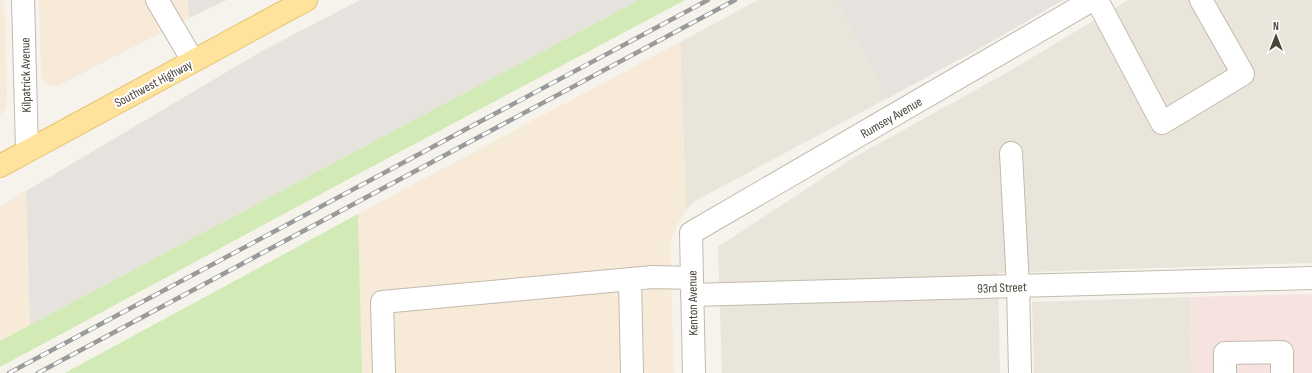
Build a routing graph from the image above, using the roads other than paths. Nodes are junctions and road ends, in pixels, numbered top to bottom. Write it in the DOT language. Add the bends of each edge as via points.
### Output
graph roads {
  1 [pos="24,0"];
  2 [pos="157,0"];
  3 [pos="306,0"];
  4 [pos="1092,0"];
  5 [pos="1097,0"];
  6 [pos="1201,0"];
  7 [pos="193,61"];
  8 [pos="27,150"];
  9 [pos="1011,153"];
  10 [pos="0,166"];
  11 [pos="690,233"];
  12 [pos="1312,278"];
  13 [pos="630,280"];
  14 [pos="1018,286"];
  15 [pos="692,287"];
  16 [pos="1282,363"];
  17 [pos="384,373"];
  18 [pos="632,373"];
  19 [pos="694,373"];
  20 [pos="1020,373"];
  21 [pos="1225,373"];
  1 -- 8 [label="street, Kilpatrick Avenue"];
  2 -- 7 [label="street"];
  3 -- 7 [label="main road, Southwest Highway"];
  4 -- 11 [label="street, Rumsey Avenue"];
  5 -- 6 [label="street" via="1162,123 1243,74"];
  7 -- 8 [label="main road, Southwest Highway"];
  8 -- 10 [label="main road, Southwest Highway"];
  9 -- 14 [label="street"];
  11 -- 15 [label="street, Kenton Avenue"];
  12 -- 14 [label="street, 93rd Street"];
  13 -- 15 [label="street, 93rd Street" via="653,277"];
  13 -- 17 [label="street, 93rd Street" via="382,302"];
  13 -- 18 [label="street"];
  14 -- 15 [label="street, 93rd Street"];
  14 -- 20 [label="street"];
  15 -- 19 [label="street, Kenton Avenue"];
  16 -- 21 [label="street" via="1225,353"];
}
